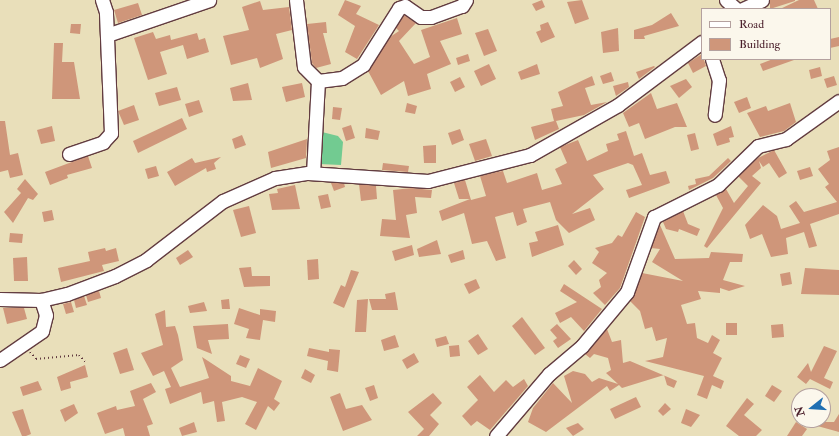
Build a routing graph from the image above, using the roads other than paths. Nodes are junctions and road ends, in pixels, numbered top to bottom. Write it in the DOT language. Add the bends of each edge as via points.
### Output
graph roads {
  1 [pos="102,0"];
  2 [pos="209,0"];
  3 [pos="296,0"];
  4 [pos="466,0"];
  5 [pos="726,0"];
  6 [pos="762,0"];
  7 [pos="735,8"];
  8 [pos="745,8"];
  9 [pos="107,35"];
  10 [pos="701,43"];
  11 [pos="712,60"];
  12 [pos="318,81"];
  13 [pos="839,101"];
  14 [pos="715,115"];
  15 [pos="68,154"];
  16 [pos="313,173"];
  17 [pos="0,299"];
  18 [pos="41,300"];
  19 [pos="0,360"];
  20 [pos="496,436"];
  1 -- 9 [label="street"];
  2 -- 9 [label="street"];
  3 -- 12 [label="street" via="304,67"];
  4 -- 12 [label="street" via="462,6 431,17 421,17 402,6 363,65 342,78"];
  5 -- 7 [label="street"];
  6 -- 8 [label="street"];
  9 -- 15 [label="street" via="112,133 107,140"];
  10 -- 16 [label="street" via="618,105 530,155 428,181"];
  11 -- 14 [label="street" via="719,80"];
  12 -- 16 [label="street"];
  13 -- 20 [label="street" via="786,139 758,146 718,185 654,218 627,292 582,346 549,374"];
  16 -- 18 [label="street" via="275,178 242,192 216,207 146,260 90,286"];
  17 -- 18 [label="street"];
  18 -- 19 [label="street" via="46,315 44,326"];
}
